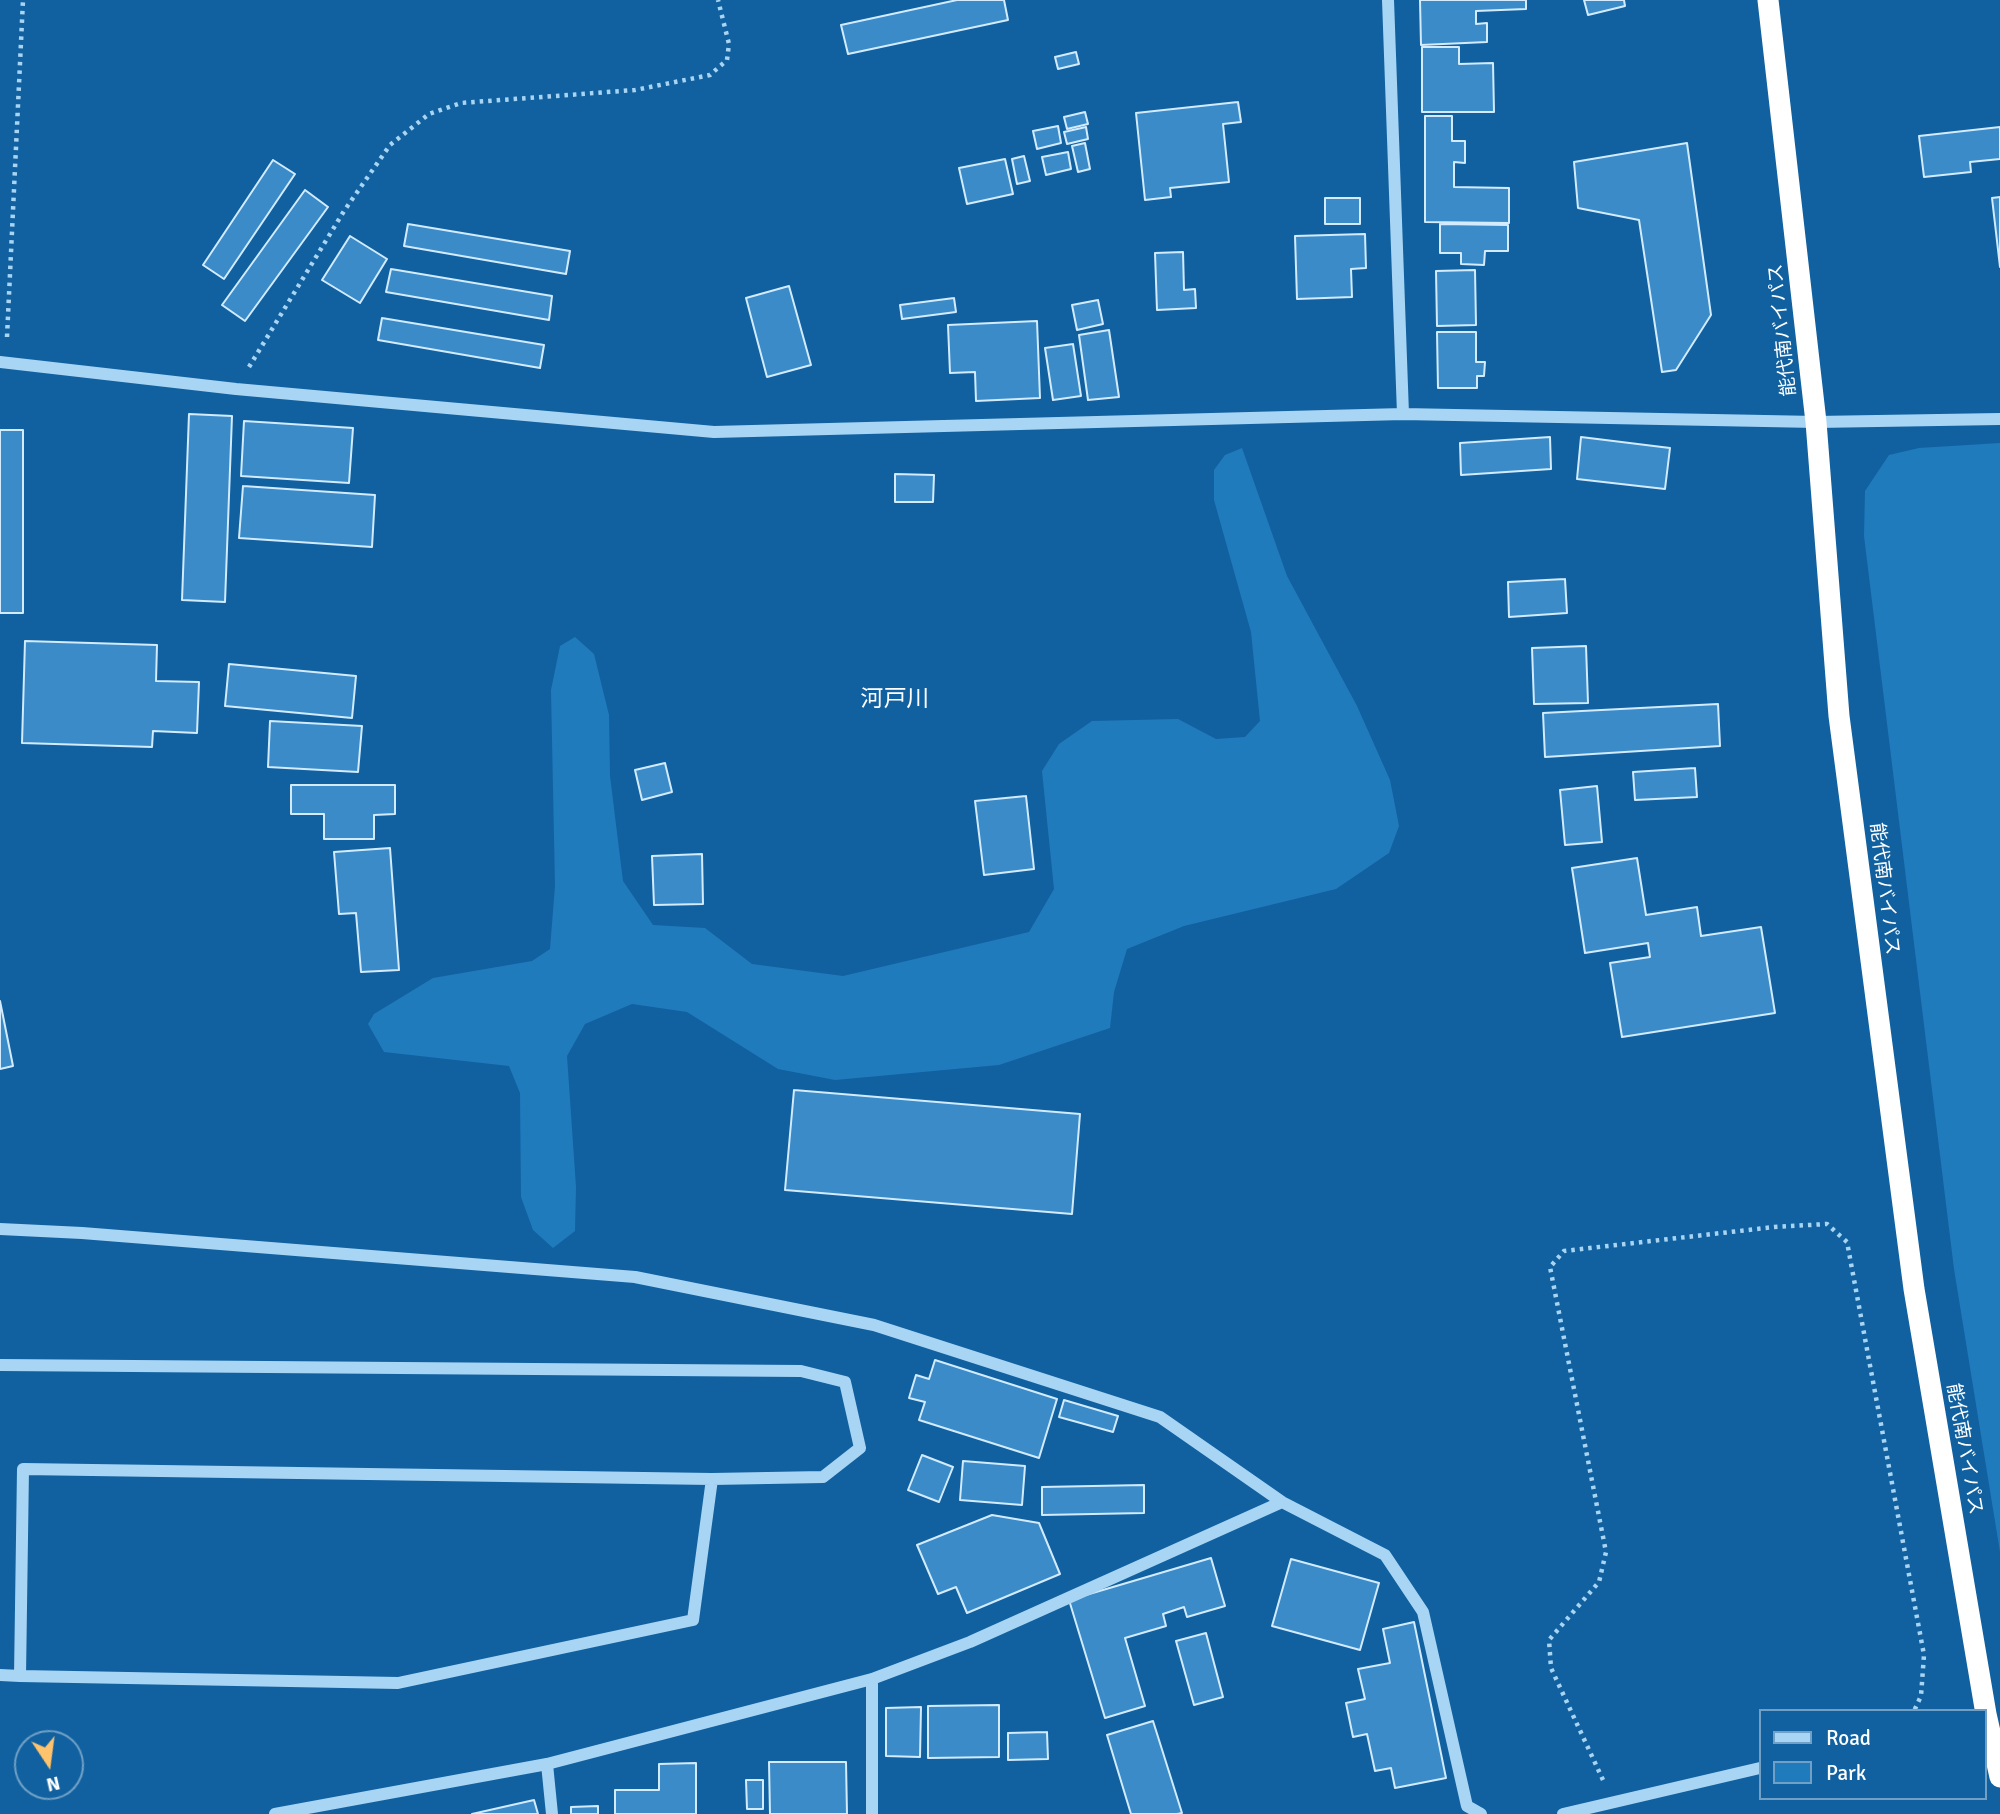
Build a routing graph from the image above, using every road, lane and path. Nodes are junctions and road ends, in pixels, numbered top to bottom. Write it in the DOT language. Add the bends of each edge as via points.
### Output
graph roads {
  1 [pos="23,0"];
  2 [pos="718,0"];
  3 [pos="1388,0"];
  4 [pos="1768,0"];
  5 [pos="2,362"];
  6 [pos="236,389"];
  7 [pos="1403,414"];
  8 [pos="2000,419"];
  9 [pos="1816,422"];
  10 [pos="0,1229"];
  11 [pos="0,1365"];
  12 [pos="712,1479"];
  13 [pos="1282,1502"];
  14 [pos="0,1675"];
  15 [pos="20,1676"];
  16 [pos="872,1679"];
  17 [pos="1915,1709"];
  18 [pos="1984,1709"];
  19 [pos="1986,1718"];
  20 [pos="547,1764"];
  21 [pos="1758,1768"];
  22 [pos="2000,1777"];
  23 [pos="1613,1801"];
  24 [pos="275,1814"];
  25 [pos="552,1814"];
  26 [pos="872,1814"];
  27 [pos="1481,1814"];
  28 [pos="1563,1814"];
  1 -- 5 [label="path"];
  2 -- 6 [label="path" via="729,44 727,60 710,75 635,90 461,103 429,114 390,145 344,211"];
  3 -- 7 [label="street"];
  4 -- 9 [label="highway, 能代南バイパス"];
  5 -- 6 [label="street"];
  6 -- 7 [label="street" via="714,432"];
  7 -- 9 [label="street"];
  8 -- 9 [label="street"];
  9 -- 18 [label="highway, 能代南バイパス" via="1844,757 1914,1289"];
  10 -- 13 [label="street" via="635,1277 874,1325 1160,1418"];
  11 -- 12 [label="street" via="801,1371 845,1382 860,1448 822,1477"];
  12 -- 15 [label="street" via="693,1620 398,1683"];
  12 -- 15 [label="street" via="23,1469"];
  13 -- 16 [label="street" via="970,1642"];
  13 -- 27 [label="street" via="1385,1555 1423,1612 1466,1807"];
  14 -- 15 [label="street"];
  16 -- 20 [label="street"];
  16 -- 26 [label="street"];
  17 -- 23 [label="path" via="1921,1696 1924,1655 1847,1242 1827,1224 1564,1251 1550,1266 1606,1552 1599,1582 1549,1640 1551,1668"];
  19 -- 22 [label="highway, 能代南バイパス"];
  20 -- 24 [label="street"];
  20 -- 25 [label="street"];
  21 -- 23 [label="street"];
  23 -- 28 [label="street"];
}
